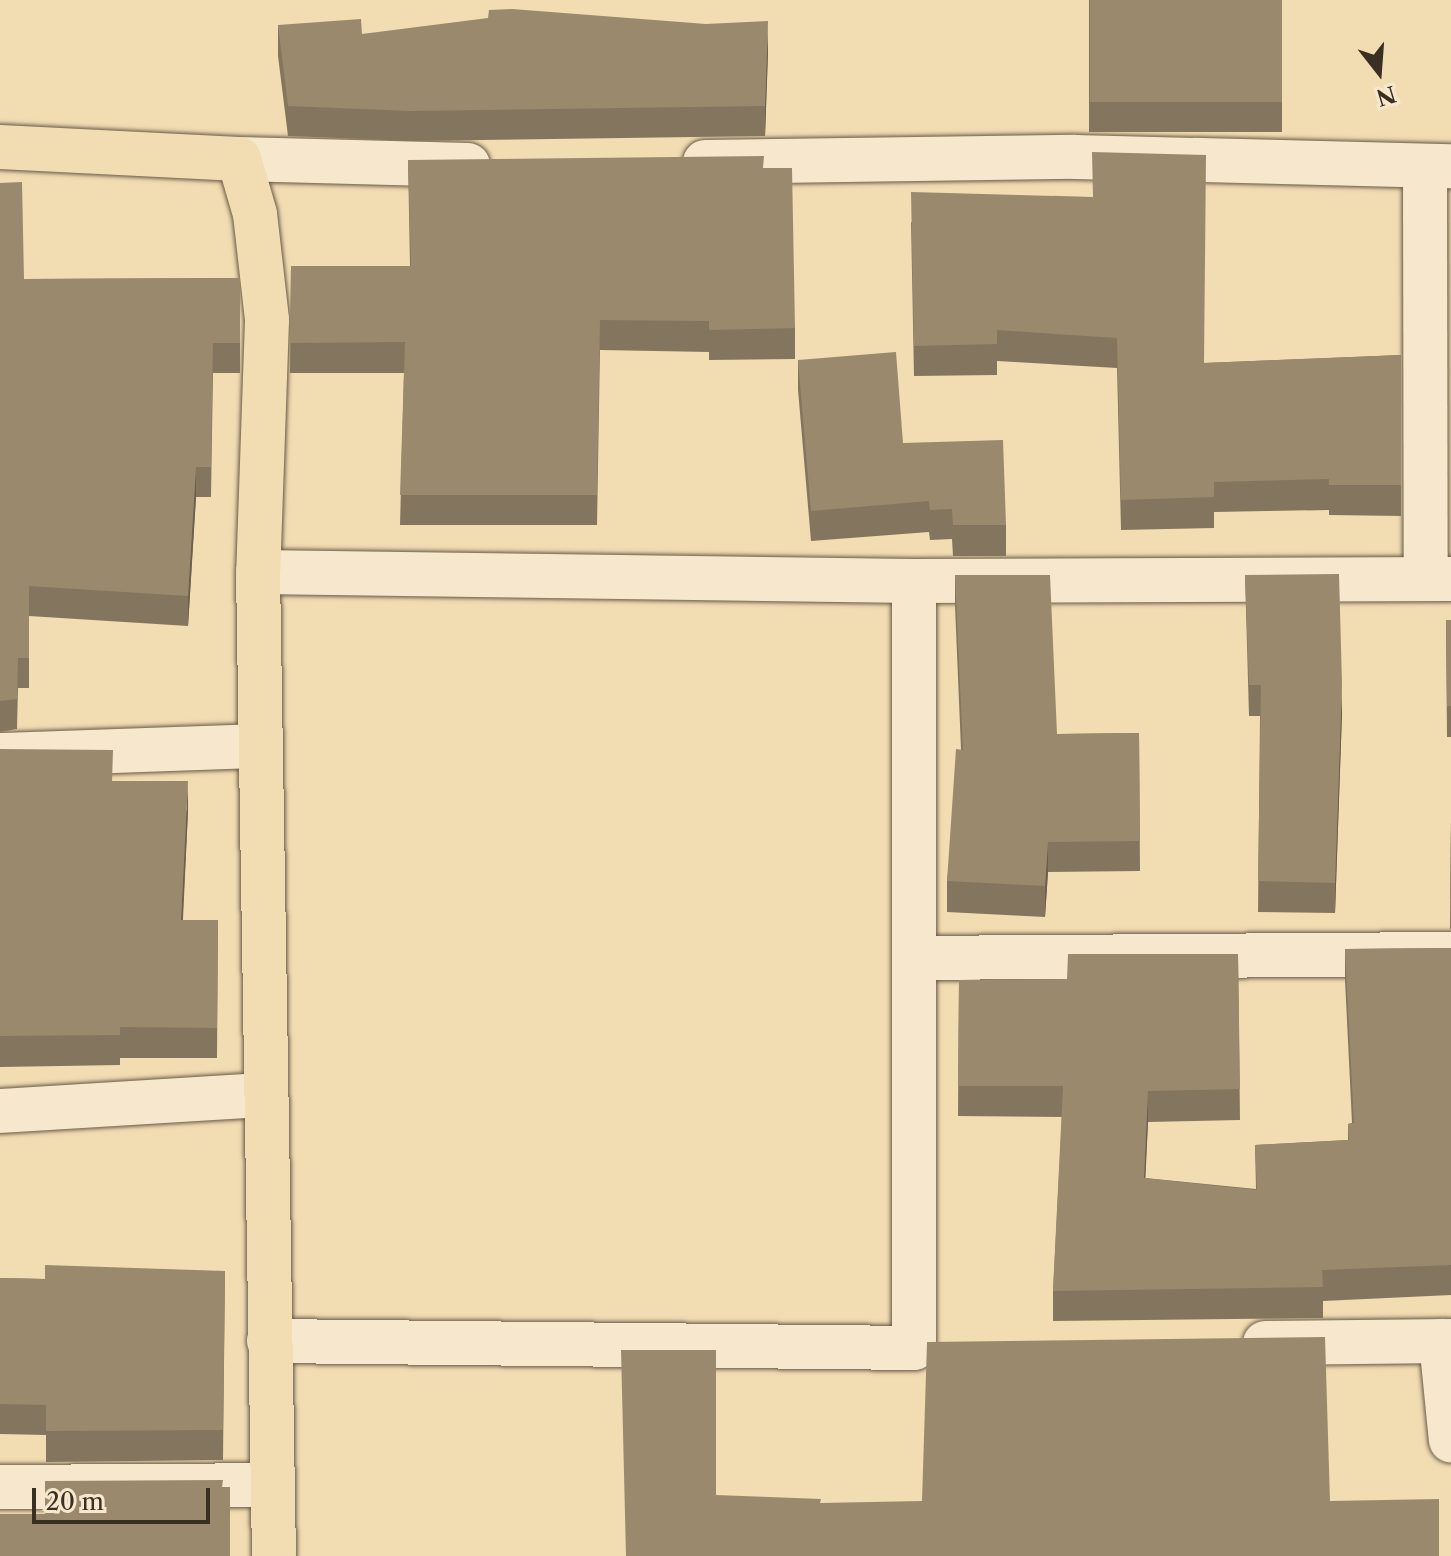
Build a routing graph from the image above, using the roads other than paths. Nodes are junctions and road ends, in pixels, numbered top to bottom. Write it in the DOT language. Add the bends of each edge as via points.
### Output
graph roads {
  1 [pos="0,147"];
  2 [pos="239,159"];
  3 [pos="658,162"];
  4 [pos="503,165"];
  5 [pos="1438,166"];
  6 [pos="258,572"];
  7 [pos="1438,579"];
  8 [pos="914,581"];
  9 [pos="261,746"];
  10 [pos="0,755"];
  11 [pos="1451,954"];
  12 [pos="914,958"];
  13 [pos="265,1095"];
  14 [pos="0,1111"];
  15 [pos="269,1341"];
  16 [pos="1446,1341"];
  17 [pos="1217,1344"];
  18 [pos="962,1347"];
  19 [pos="914,1348"];
  20 [pos="1451,1441"];
  21 [pos="269,1485"];
  22 [pos="0,1487"];
  23 [pos="274,1556"];
  1 -- 2 [label="main road"];
  2 -- 4 [label="street"];
  2 -- 6 [label="main road" via="255,214 267,320"];
  3 -- 5 [label="street" via="1075,157"];
  5 -- 7 [label="street"];
  6 -- 8 [label="street"];
  6 -- 9 [label="main road"];
  7 -- 8 [label="street"];
  8 -- 12 [label="street"];
  9 -- 10 [label="street"];
  9 -- 13 [label="main road"];
  11 -- 12 [label="street"];
  12 -- 19 [label="street"];
  13 -- 14 [label="street"];
  13 -- 15 [label="main road"];
  15 -- 19 [label="street"];
  15 -- 21 [label="main road"];
  16 -- 17 [label="street"];
  16 -- 20 [label="street"];
  18 -- 19 [label="street"];
  21 -- 22 [label="street"];
  21 -- 23 [label="main road"];
}
